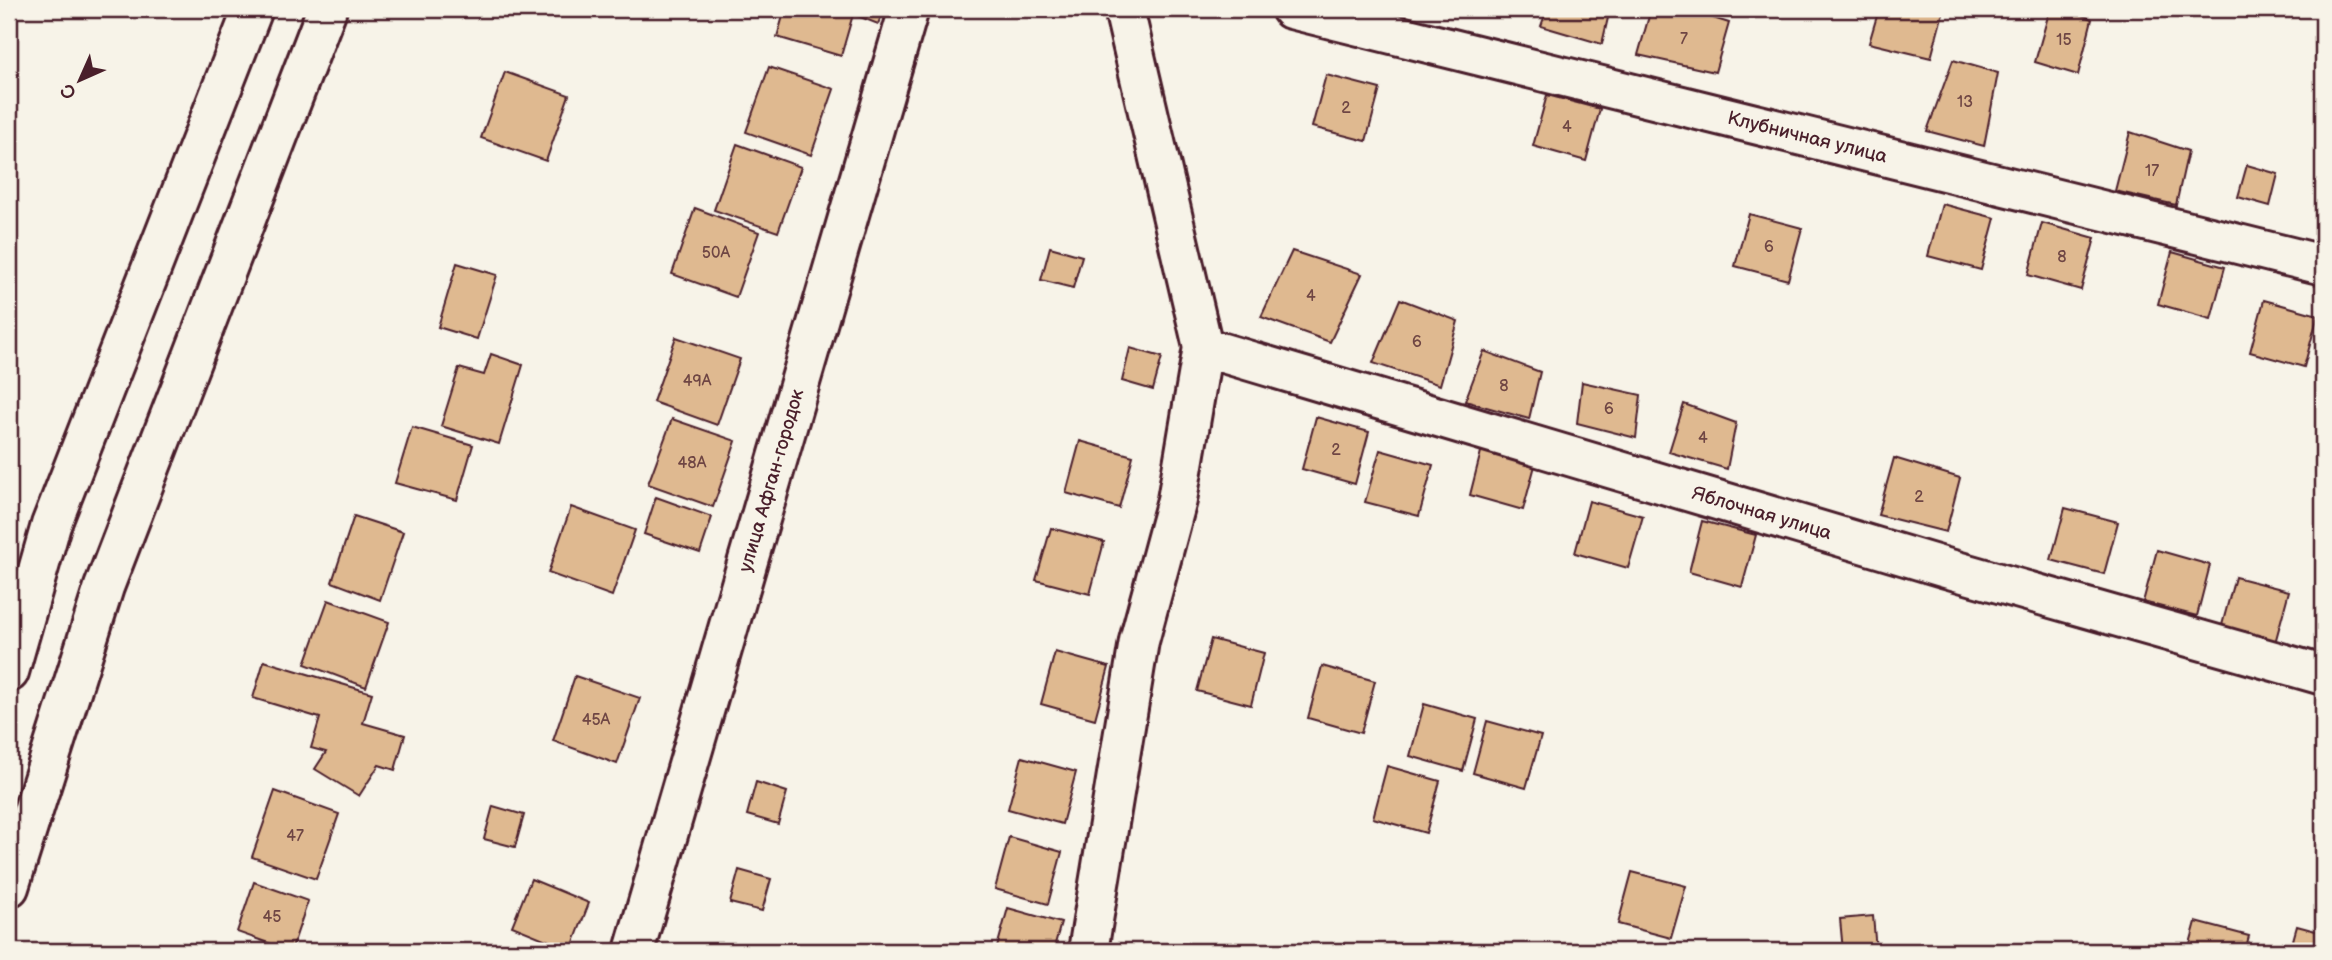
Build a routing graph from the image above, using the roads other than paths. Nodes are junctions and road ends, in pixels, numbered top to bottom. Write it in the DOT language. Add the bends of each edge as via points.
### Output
graph roads {
  1 [pos="253,9"];
  2 [pos="327,9"];
  3 [pos="909,9"];
  4 [pos="1124,9"];
  5 [pos="1291,9"];
  6 [pos="2323,265"];
  7 [pos="1203,347"];
  8 [pos="9,671"];
  9 [pos="2323,675"];
  10 [pos="9,887"];
  11 [pos="634,951"];
  12 [pos="1088,951"];
  1 -- 8 [label="street" via="51,525"];
  2 -- 10 [label="street" via="104,587"];
  3 -- 11 [label="street, улица Афган-городок"];
  4 -- 7 [label="street"];
  5 -- 6 [label="street, Клубничная улица"];
  7 -- 9 [label="street, Яблочная улица"];
  7 -- 12 [label="street" via="1177,500 1139,641"];
}
